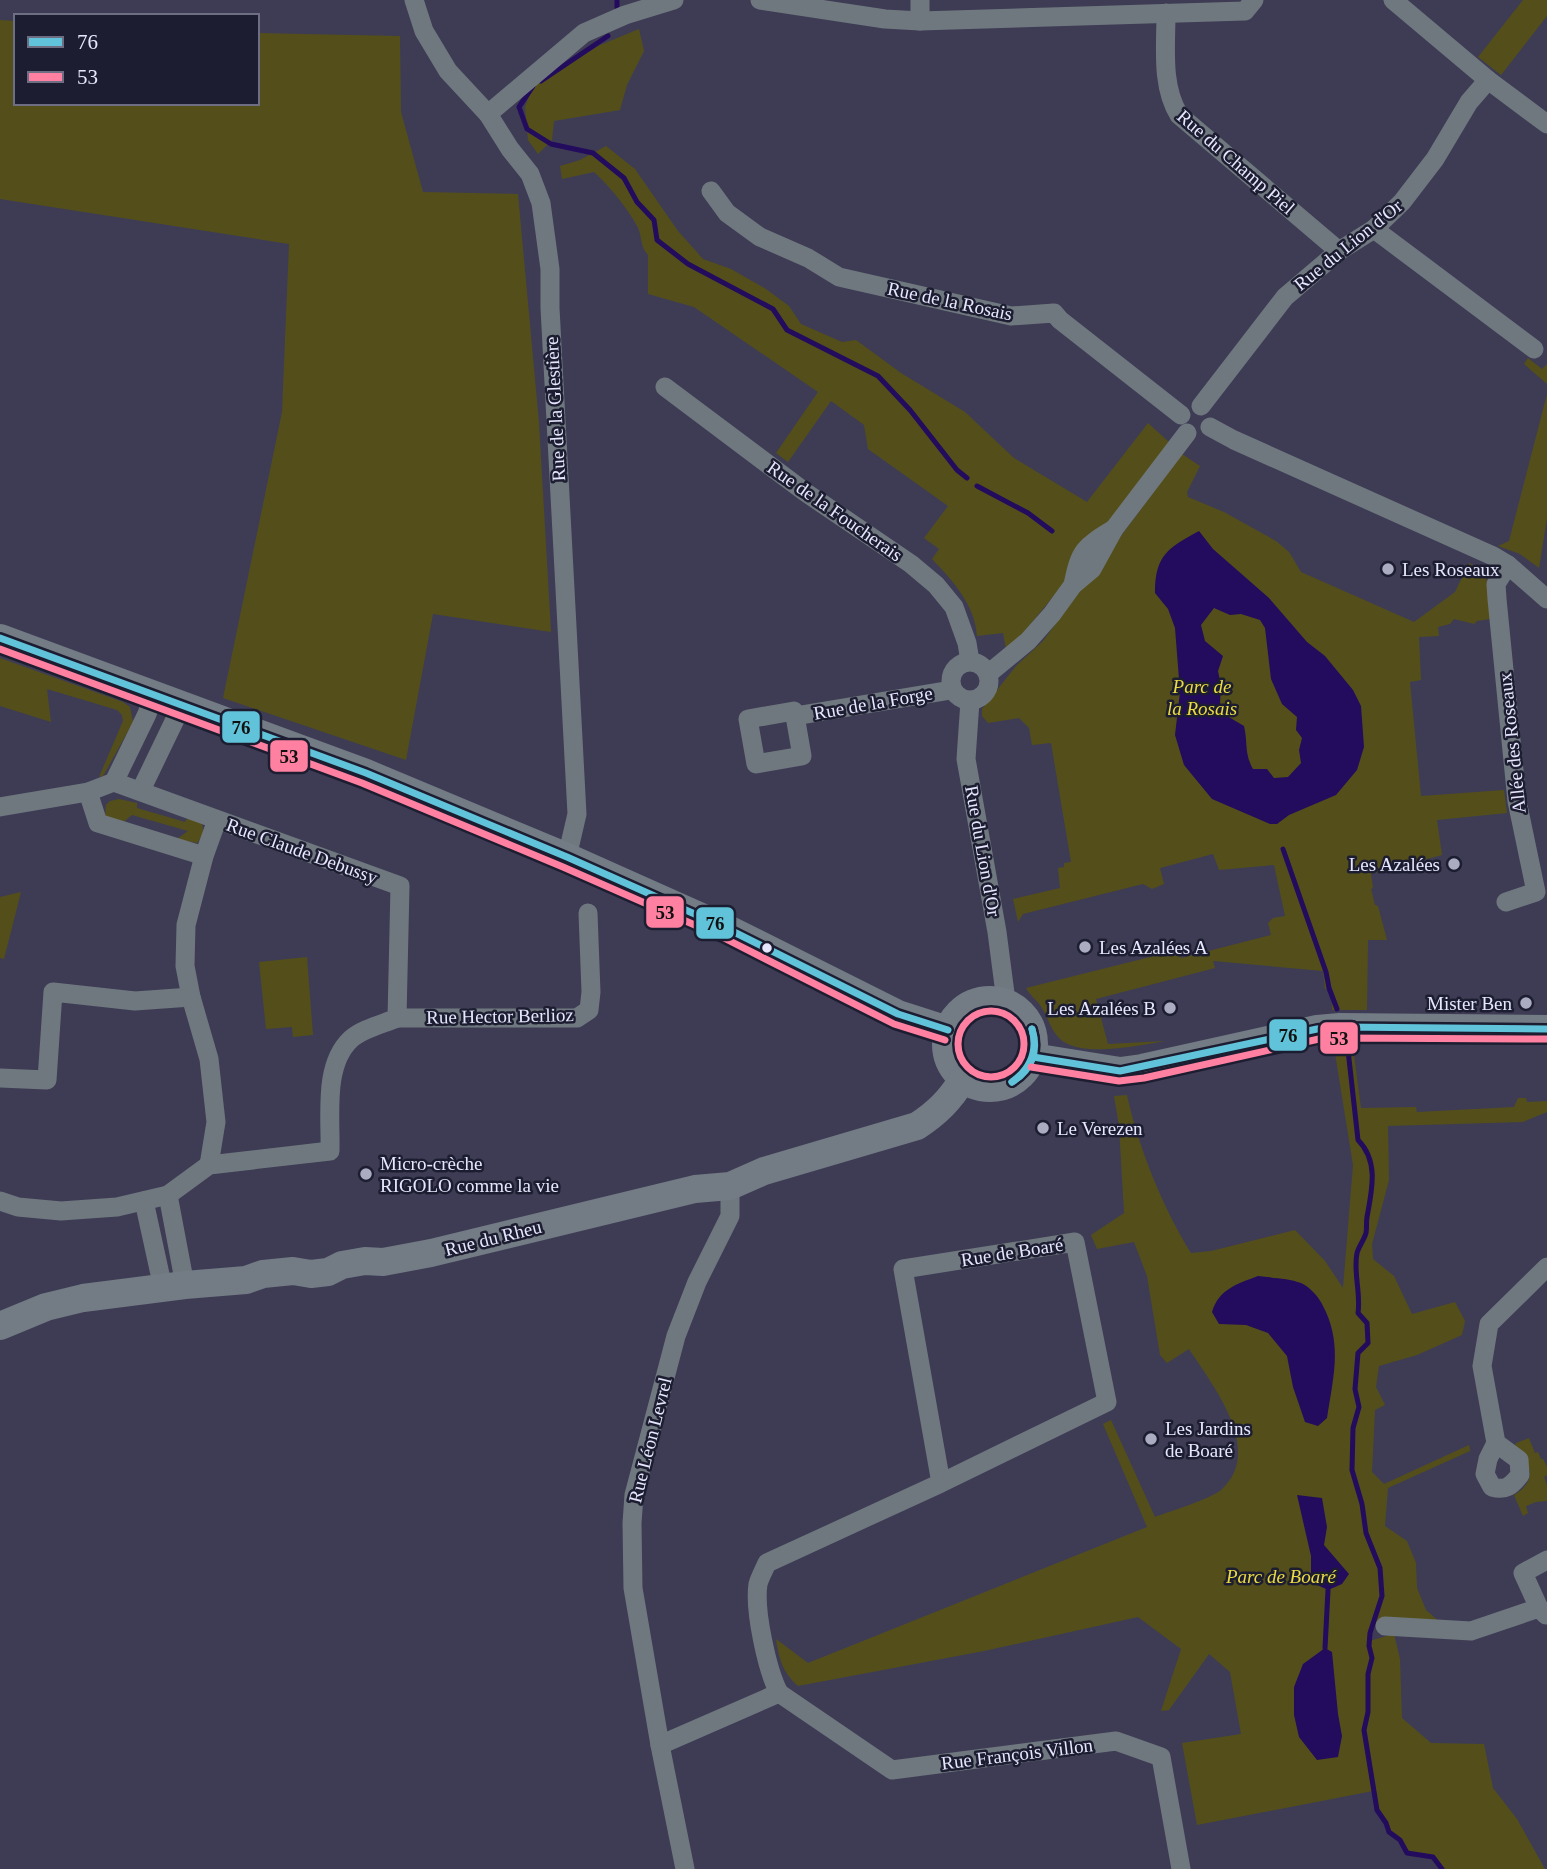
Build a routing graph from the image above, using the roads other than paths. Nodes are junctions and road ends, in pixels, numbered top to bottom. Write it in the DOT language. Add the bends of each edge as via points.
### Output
graph roads {
  1 [pos="414,0"];
  2 [pos="674,0"];
  3 [pos="760,0"];
  4 [pos="920,0"];
  5 [pos="1254,0"];
  6 [pos="1392,0"];
  7 [pos="1030,8"];
  8 [pos="1166,13"];
  9 [pos="920,21"];
  10 [pos="1488,80"];
  11 [pos="488,114"];
  12 [pos="1547,124"];
  13 [pos="711,191"];
  14 [pos="1374,229"];
  15 [pos="1339,251"];
  16 [pos="1534,349"];
  17 [pos="664,387"];
  18 [pos="1201,406"];
  19 [pos="1184,424"];
  20 [pos="1210,427"];
  21 [pos="1508,565"];
  22 [pos="1547,599"];
  23 [pos="0,638"];
  24 [pos="970,662"];
  25 [pos="988,674"];
  26 [pos="951,690"];
  27 [pos="154,694"];
  28 [pos="970,701"];
  29 [pos="182,705"];
  30 [pos="795,716"];
  31 [pos="114,782"];
  32 [pos="141,790"];
  33 [pos="88,792"];
  34 [pos="0,807"];
  35 [pos="217,820"];
  36 [pos="204,856"];
  37 [pos="567,857"];
  38 [pos="1506,902"];
  39 [pos="588,913"];
  40 [pos="191,997"];
  41 [pos="1006,1001"];
  42 [pos="397,1018"];
  43 [pos="1547,1029"];
  44 [pos="948,1030"];
  45 [pos="1033,1058"];
  46 [pos="0,1078"];
  47 [pos="962,1079"];
  48 [pos="209,1165"];
  49 [pos="730,1186"];
  50 [pos="168,1195"];
  51 [pos="0,1201"];
  52 [pos="144,1202"];
  53 [pos="1547,1267"];
  54 [pos="174,1286"];
  55 [pos="0,1326"];
  56 [pos="1496,1443"];
  57 [pos="941,1483"];
  58 [pos="1547,1560"];
  59 [pos="1543,1611"];
  60 [pos="1385,1626"];
  61 [pos="779,1693"];
  62 [pos="660,1745"];
  63 [pos="685,1869"];
  64 [pos="1181,1869"];
  1 -- 11 [label="street, Rue de la Glestière" via="424,31 448,71"];
  2 -- 11 [label="street" via="584,33"];
  3 -- 9 [label="street"];
  4 -- 9 [label="street"];
  5 -- 8 [label="street" via="1245,11"];
  6 -- 10 [label="street"];
  7 -- 8 [label="street"];
  7 -- 9 [label="street"];
  8 -- 15 [label="street, Rue du Champ Piel" via="1167,86 1179,114"];
  10 -- 12 [label="street"];
  10 -- 14 [label="street, Rue du Lion d'Or" via="1458,118 1420,181"];
  11 -- 37 [label="street, Rue de la Glestière" via="537,191 550,269 577,814"];
  13 -- 19 [label="street, Rue de la Rosais" via="727,213 761,237 839,277 1011,316 1054,313"];
  14 -- 15 [label="street, Rue du Lion d'Or"];
  14 -- 16 [label="street"];
  15 -- 18 [label="street, Rue du Lion d'Or" via="1285,297"];
  17 -- 24 [label="street, Rue de la Foucherais" via="936,585 954,607"];
  18 -- 19 [label="street" via="1192,405"];
  18 -- 20 [label="street" via="1211,417"];
  19 -- 20 [label="street" via="1200,435"];
  19 -- 25 [label="street" via="1097,562 1028,641"];
  20 -- 21 [label="street"];
  21 -- 22 [label="street"];
  21 -- 38 [label="street, Allée des Roseaux" via="1496,584 1497,599 1517,801 1536,892"];
  23 -- 27 [label="main road"];
  24 -- 25 [label="street" via="981,665"];
  24 -- 26 [label="street" via="953,671"];
  25 -- 28 [label="street" via="986,692"];
  26 -- 28 [label="street"];
  26 -- 30 [label="street, Rue de la Forge"];
  27 -- 29 [label="main road"];
  27 -- 31 [label="street"];
  28 -- 41 [label="street, Rue du Lion d'Or" via="966,759"];
  29 -- 32 [label="street"];
  29 -- 37 [label="main road" via="366,773"];
  31 -- 32 [label="street, Rue Claude Debussy"];
  31 -- 33 [label="street"];
  32 -- 35 [label="street, Rue Claude Debussy"];
  33 -- 34 [label="street"];
  33 -- 36 [label="street" via="98,823"];
  35 -- 36 [label="street"];
  35 -- 42 [label="street, Rue Claude Debussy" via="400,886"];
  36 -- 40 [label="street" via="186,925 185,966"];
  37 -- 44 [label="main road" via="763,945 898,1014"];
  39 -- 42 [label="street, Rue Hector Berlioz" via="591,992 589,1010 578,1018"];
  40 -- 46 [label="street" via="135,1001 53,992 47,1080"];
  40 -- 48 [label="street" via="209,1059 216,1122"];
  41 -- 44 [label="main road" via="969,1005"];
  41 -- 45 [label="main road" via="1029,1022 1035,1039"];
  42 -- 48 [label="street" via="353,1037 338,1054 332,1076 330,1151"];
  43 -- 45 [label="main road" via="1328,1028 1120,1071"];
  44 -- 47 [label="main road" via="951,1066"];
  45 -- 47 [label="main road" via="1012,1083 995,1089"];
  47 -- 49 [label="main road, Rue du Rheu" via="951,1099 917,1126 764,1171"];
  48 -- 50 [label="street"];
  49 -- 54 [label="main road, Rue du Rheu" via="642,1200 431,1253 342,1265 328,1272 293,1271"];
  49 -- 62 [label="street, Rue Léon Levrel" via="730,1216 676,1336 634,1495 633,1588"];
  50 -- 52 [label="street"];
  50 -- 54 [label="street"];
  51 -- 52 [label="street" via="18,1208 61,1211"];
  52 -- 54 [label="street"];
  53 -- 56 [label="street" via="1489,1324 1482,1366"];
  54 -- 55 [label="main road, Rue du Rheu" via="83,1298"];
  57 -- 57 [label="street, Rue de Boaré" via="903,1269 1075,1242 1107,1402"];
  57 -- 61 [label="street, Rue de Boaré" via="767,1563 757,1600 770,1676"];
  58 -- 59 [label="street" via="1523,1573"];
  59 -- 60 [label="street" via="1471,1631"];
  61 -- 62 [label="street"];
  61 -- 64 [label="street, Rue François Villon" via="892,1770 1116,1741 1161,1756"];
  62 -- 63 [label="street, Rue Léon Levrel"];
}
